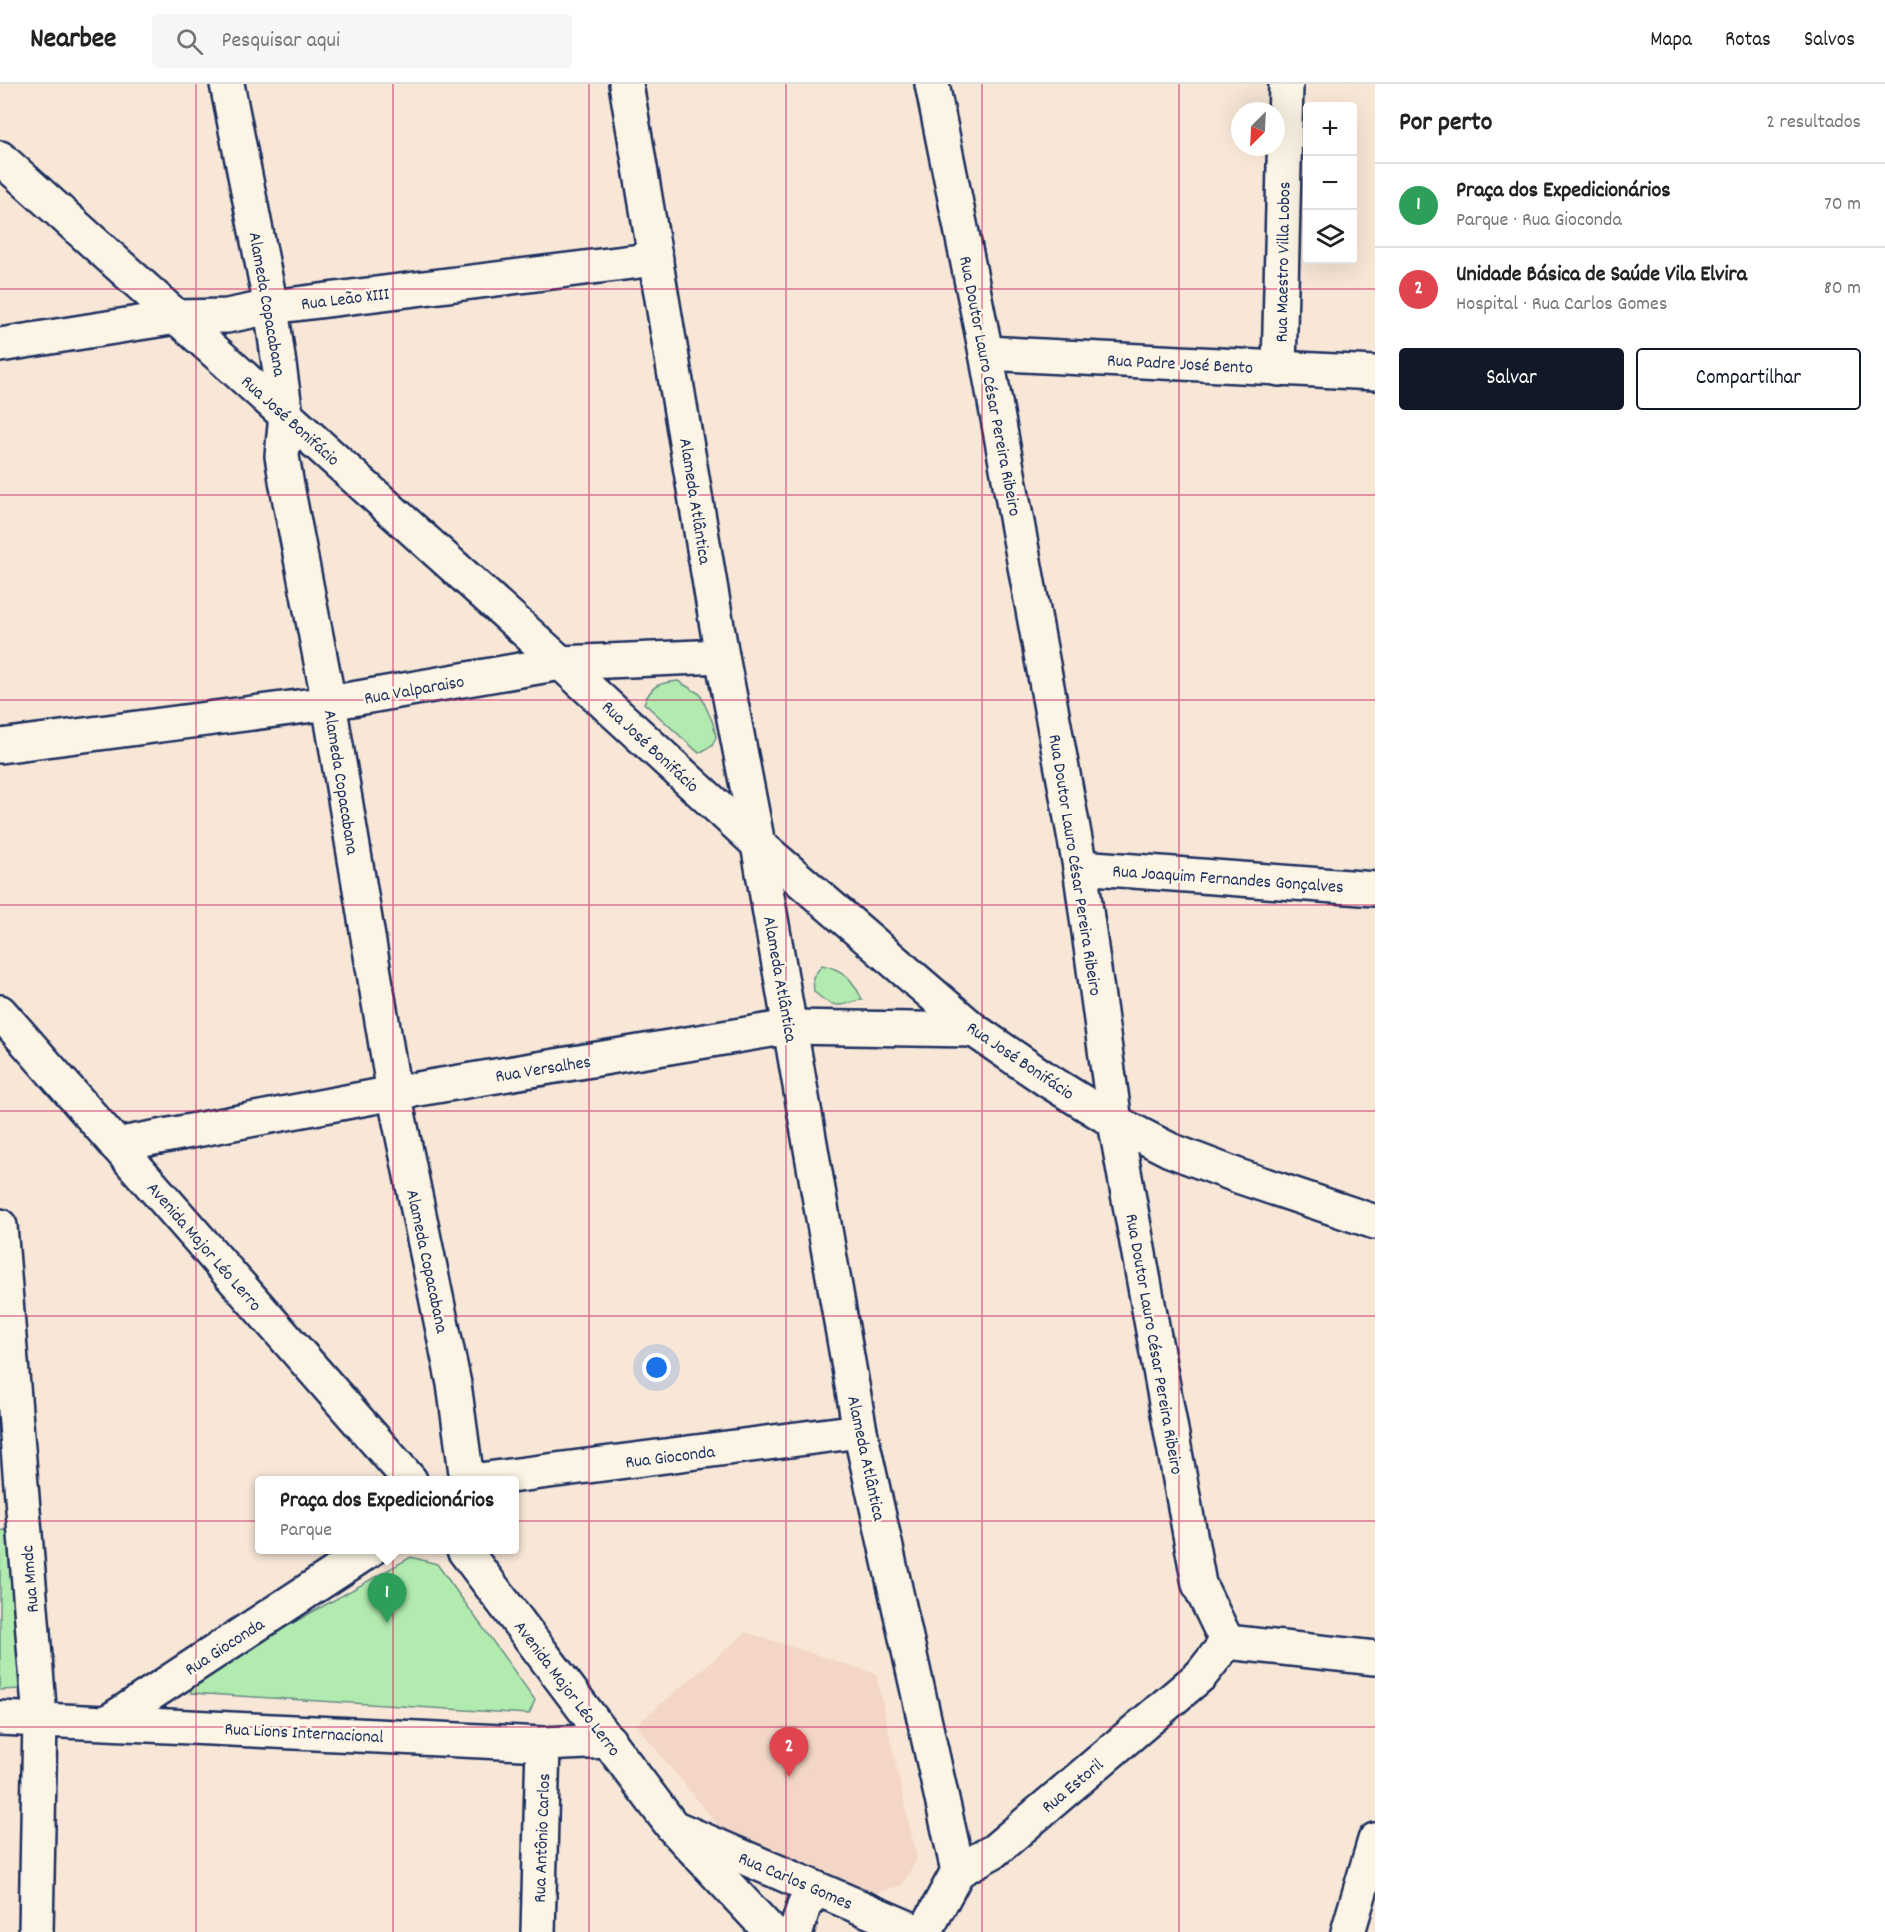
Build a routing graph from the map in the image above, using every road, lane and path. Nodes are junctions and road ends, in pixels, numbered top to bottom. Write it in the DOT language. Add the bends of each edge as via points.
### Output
graph roads {
  1 [pos="227,84"];
  2 [pos="626,84"];
  3 [pos="932,84"];
  4 [pos="1286,84"];
  5 [pos="0,158"];
  6 [pos="656,259"];
  7 [pos="271,307"];
  8 [pos="177,317"];
  9 [pos="0,345"];
  10 [pos="986,353"];
  11 [pos="1279,369"];
  12 [pos="1375,373"];
  13 [pos="286,415"];
  14 [pos="722,656"];
  15 [pos="561,663"];
  16 [pos="329,703"];
  17 [pos="0,746"];
  18 [pos="758,844"];
  19 [pos="1080,867"];
  20 [pos="1375,889"];
  21 [pos="0,1012"];
  22 [pos="789,1027"];
  23 [pos="974,1029"];
  24 [pos="393,1093"];
  25 [pos="1115,1122"];
  26 [pos="116,1145"];
  27 [pos="1375,1222"];
  28 [pos="0,1226"];
  29 [pos="860,1431"];
  30 [pos="406,1476"];
  31 [pos="466,1476"];
  32 [pos="510,1476"];
  33 [pos="364,1554"];
  34 [pos="467,1554"];
  35 [pos="1227,1642"];
  36 [pos="1375,1658"];
  37 [pos="0,1718"];
  38 [pos="40,1719"];
  39 [pos="108,1722"];
  40 [pos="609,1741"];
  41 [pos="543,1744"];
  42 [pos="673,1827"];
  43 [pos="1375,1840"];
  44 [pos="958,1871"];
  45 [pos="817,1889"];
  46 [pos="36,1932"];
  47 [pos="538,1932"];
  48 [pos="771,1932"];
  49 [pos="796,1932"];
  50 [pos="918,1932"];
  51 [pos="925,1932"];
  52 [pos="1348,1932"];
  1 -- 7 [label="street, Alameda Copacabana"];
  2 -- 6 [label="street, Alameda Atlântica"];
  3 -- 10 [label="street, Rua Doutor Lauro César Pereira Ribeiro"];
  4 -- 11 [label="street, Rua Maestro Villa Lobos"];
  5 -- 8 [label="street, Rua José Bonifácio"];
  6 -- 7 [label="street, Rua Leão XIII"];
  6 -- 14 [label="street, Alameda Atlântica"];
  7 -- 8 [label="street, Rua Leão XIII" via="227,316"];
  7 -- 13 [label="street, Alameda Copacabana"];
  8 -- 9 [label="street, Rua Leão XIII"];
  8 -- 13 [label="street, Rua José Bonifácio"];
  10 -- 11 [label="street, Rua Padre José Bento"];
  10 -- 19 [label="street, Rua Doutor Lauro César Pereira Ribeiro"];
  11 -- 12 [label="street, Rua Padre José Bento"];
  13 -- 15 [label="street, Rua José Bonifácio"];
  13 -- 16 [label="street, Alameda Copacabana" via="282,456"];
  14 -- 15 [label="street, Rua Valparaiso"];
  14 -- 18 [label="street, Alameda Atlântica"];
  15 -- 16 [label="street, Rua Valparaiso"];
  15 -- 18 [label="street, Rua José Bonifácio"];
  16 -- 17 [label="street, Rua Valparaiso"];
  16 -- 24 [label="street, Alameda Copacabana"];
  18 -- 22 [label="street, Alameda Atlântica"];
  18 -- 23 [label="street, Rua José Bonifácio"];
  19 -- 20 [label="street, Rua Joaquim Fernandes Gonçalves"];
  19 -- 25 [label="street, Rua Doutor Lauro César Pereira Ribeiro"];
  21 -- 26 [label="street, Avenida Major Léo Lerro"];
  22 -- 23 [label="street, Rua Versalhes"];
  22 -- 24 [label="street, Rua Versalhes"];
  22 -- 29 [label="street, Alameda Atlântica"];
  23 -- 25 [label="street, Rua José Bonifácio"];
  24 -- 26 [label="street, Rua Versalhes"];
  24 -- 31 [label="street, Alameda Copacabana" via="454,1384"];
  25 -- 27 [label="street, Rua José Bonifácio" via="1170,1150"];
  25 -- 35 [label="street, Rua Doutor Lauro César Pereira Ribeiro" via="1199,1584"];
  26 -- 30 [label="street, Avenida Major Léo Lerro"];
  28 -- 38 [label="street, Rua Mmdc"];
  29 -- 32 [label="street, Rua Gioconda"];
  29 -- 44 [label="street, Alameda Atlântica"];
  33 -- 39 [label="street, Rua Gioconda"];
  34 -- 40 [label="street, Avenida Major Léo Lerro"];
  35 -- 36 [label="street"];
  35 -- 44 [label="street, Rua Estoril" via="1201,1675 994,1851"];
  37 -- 38 [label="street, Rua Lions Internacional"];
  38 -- 39 [label="street, Rua Lions Internacional"];
  38 -- 46 [label="street, Rua Mmdc"];
  39 -- 41 [label="street, Rua Lions Internacional"];
  40 -- 41 [label="street, Rua Lions Internacional"];
  40 -- 42 [label="street, Avenida Major Léo Lerro"];
  41 -- 47 [label="street, Rua Antônio Carlos"];
  42 -- 45 [label="street, Rua Carlos Gomes"];
  42 -- 48 [label="street, Avenida Major Léo Lerro"];
  43 -- 52 [label="street"];
  44 -- 51 [label="street"];
  45 -- 49 [label="street" via="804,1906"];
  45 -- 50 [label="street, Rua Carlos Gomes"];
}
